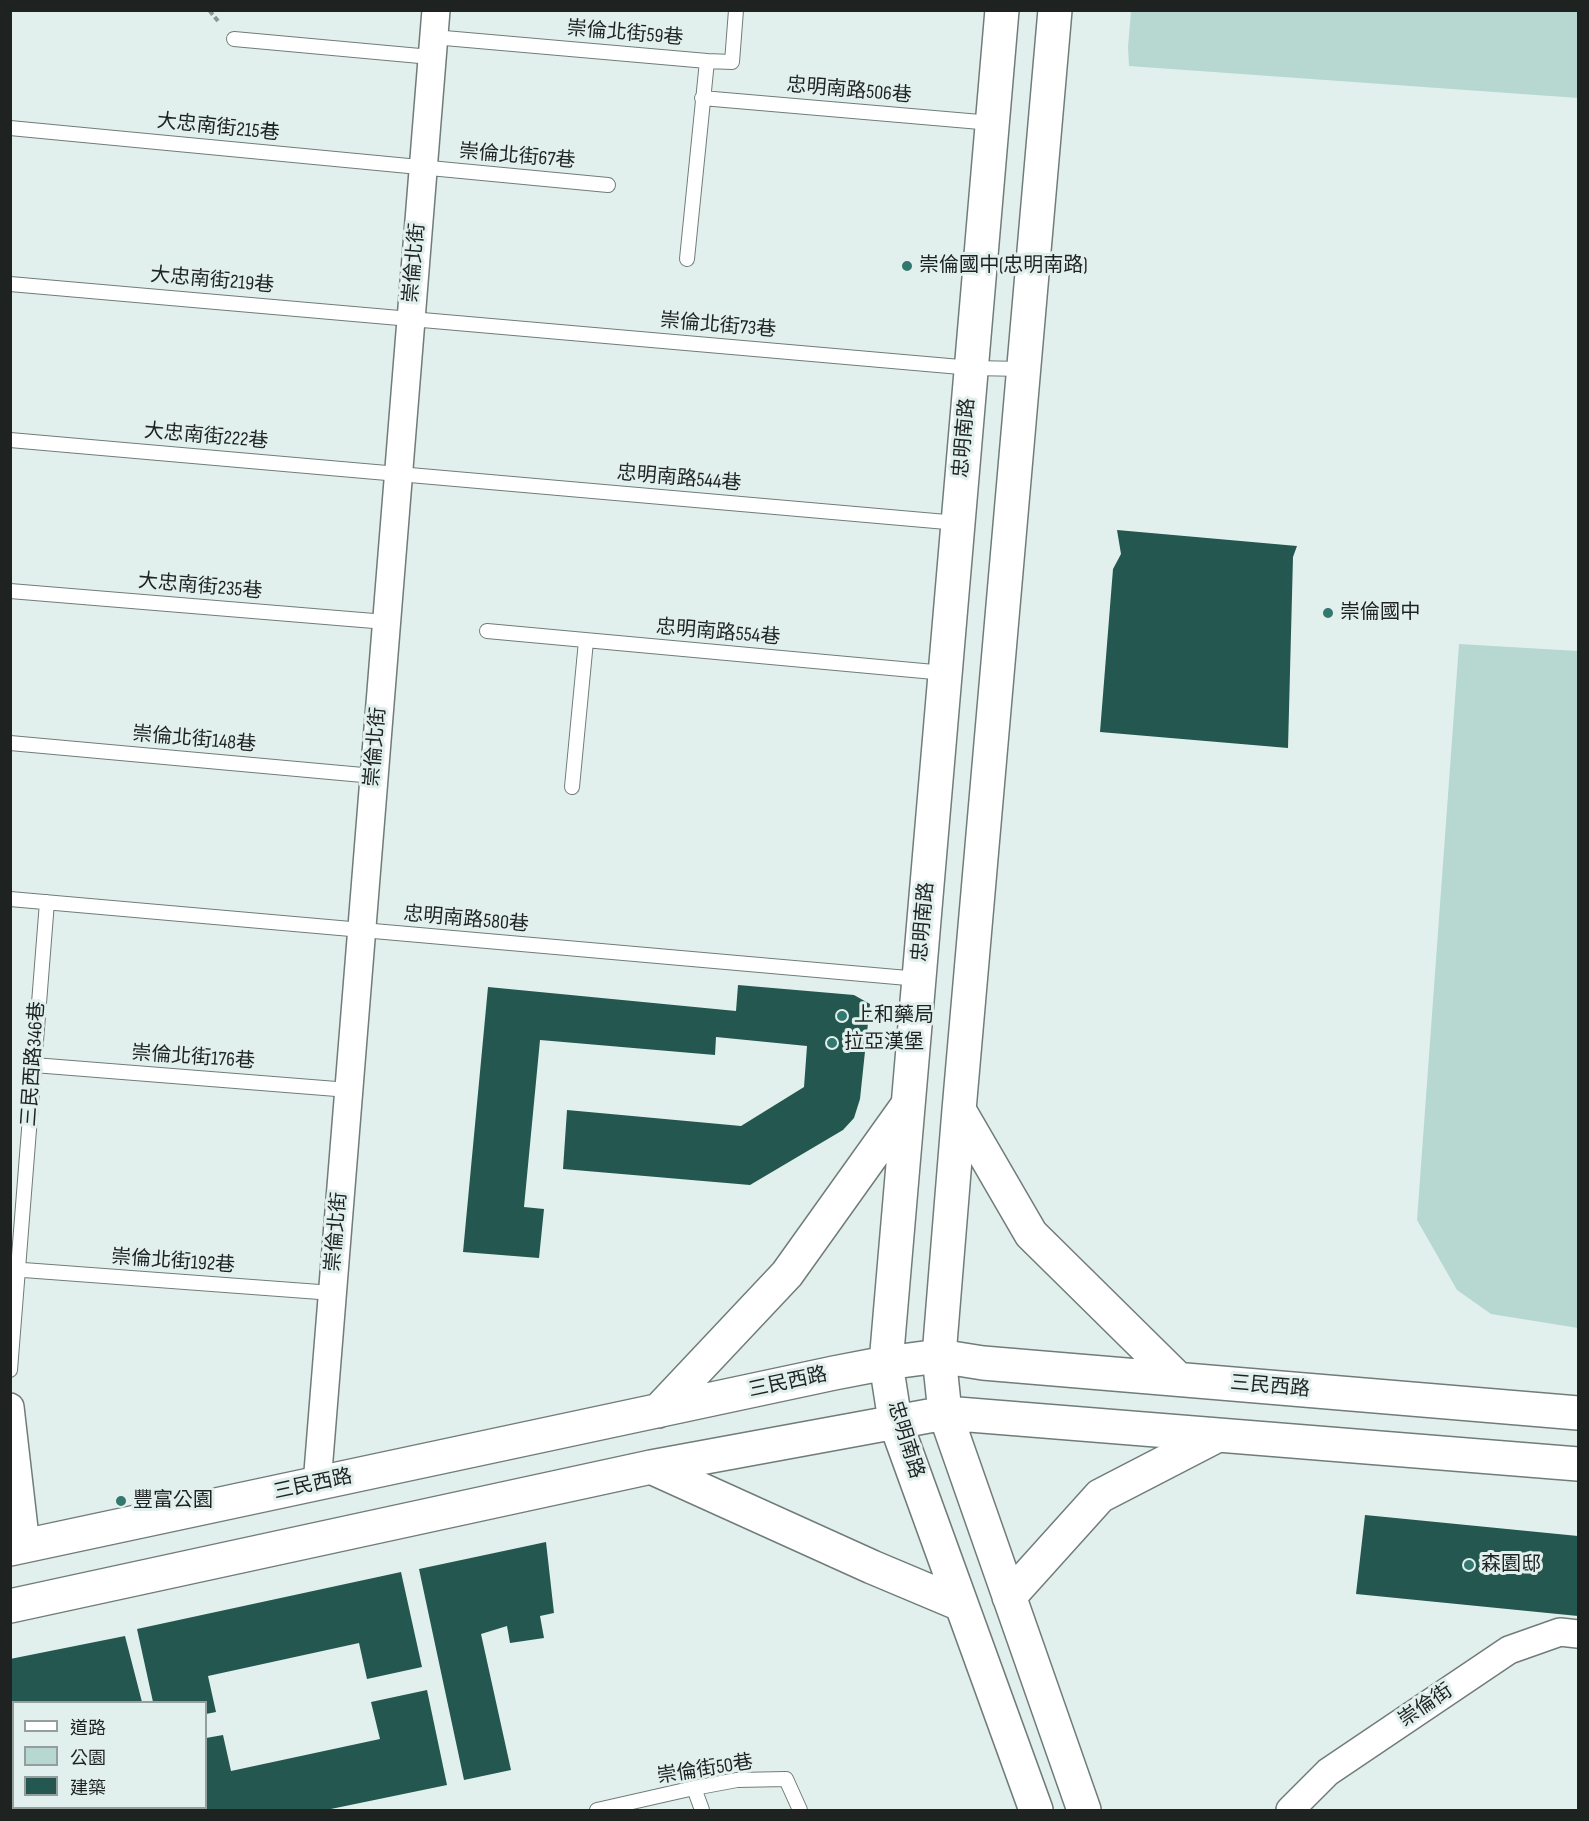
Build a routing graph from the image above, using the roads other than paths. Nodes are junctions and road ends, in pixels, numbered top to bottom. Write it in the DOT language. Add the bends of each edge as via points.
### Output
graph roads {
  1 [pos="435,10"];
  2 [pos="736,10"];
  3 [pos="1002,10"];
  4 [pos="1055,10"];
  5 [pos="234,39"];
  6 [pos="432,47"];
  7 [pos="706,61"];
  8 [pos="702,98"];
  9 [pos="992,123"];
  10 [pos="10,128"];
  11 [pos="422,168"];
  12 [pos="608,185"];
  13 [pos="687,259"];
  14 [pos="10,284"];
  15 [pos="410,318"];
  16 [pos="972,368"];
  17 [pos="1023,369"];
  18 [pos="10,440"];
  19 [pos="398,474"];
  20 [pos="958,523"];
  21 [pos="10,591"];
  22 [pos="386,622"];
  23 [pos="487,631"];
  24 [pos="586,641"];
  25 [pos="945,674"];
  26 [pos="10,743"];
  27 [pos="374,776"];
  28 [pos="572,787"];
  29 [pos="10,899"];
  30 [pos="47,902"];
  31 [pos="361,930"];
  32 [pos="919,979"];
  33 [pos="34,1065"];
  34 [pos="349,1090"];
  35 [pos="908,1104"];
  36 [pos="959,1110"];
  37 [pos="14,1269"];
  38 [pos="333,1293"];
  39 [pos="939,1356"];
  40 [pos="886,1363"];
  41 [pos="10,1370"];
  42 [pos="1178,1379"];
  43 [pos="10,1407"];
  44 [pos="658,1411"];
  45 [pos="945,1413"];
  46 [pos="1578,1413"];
  47 [pos="895,1421"];
  48 [pos="1218,1434"];
  49 [pos="1578,1464"];
  50 [pos="651,1467"];
  51 [pos="317,1484"];
  52 [pos="18,1548"];
  53 [pos="1009,1597"];
  54 [pos="960,1604"];
  55 [pos="10,1606"];
  56 [pos="1578,1634"];
  57 [pos="694,1788"];
  58 [pos="597,1810"];
  59 [pos="702,1810"];
  60 [pos="800,1810"];
  61 [pos="1036,1810"];
  62 [pos="1084,1810"];
  63 [pos="1290,1810"];
  1 -- 6 [label="street, 崇倫北街"];
  2 -- 7 [label="lane" via="732,62"];
  3 -- 9 [label="street, 忠明南路"];
  4 -- 17 [label="street"];
  5 -- 6 [label="lane, 崇倫北街59巷"];
  6 -- 7 [label="lane, 崇倫北街59巷"];
  6 -- 11 [label="street, 崇倫北街"];
  7 -- 8 [label="lane"];
  8 -- 9 [label="lane, 忠明南路506巷"];
  8 -- 13 [label="lane"];
  9 -- 16 [label="street, 忠明南路"];
  10 -- 11 [label="lane, 大忠南街215巷"];
  11 -- 12 [label="lane, 崇倫北街67巷"];
  11 -- 15 [label="street, 崇倫北街"];
  14 -- 15 [label="lane, 大忠南街219巷"];
  15 -- 16 [label="lane, 崇倫北街73巷"];
  15 -- 19 [label="street, 崇倫北街"];
  16 -- 17 [label="lane, 崇倫北街73巷"];
  16 -- 20 [label="street, 忠明南路"];
  17 -- 36 [label="street"];
  18 -- 19 [label="lane, 大忠南街222巷"];
  19 -- 20 [label="lane, 忠明南路544巷"];
  19 -- 22 [label="street, 崇倫北街"];
  20 -- 25 [label="street, 忠明南路"];
  21 -- 22 [label="lane, 大忠南街235巷"];
  22 -- 27 [label="street, 崇倫北街"];
  23 -- 24 [label="lane, 忠明南路554巷"];
  24 -- 25 [label="lane, 忠明南路554巷"];
  24 -- 28 [label="lane"];
  25 -- 32 [label="street, 忠明南路"];
  26 -- 27 [label="lane, 崇倫北街148巷"];
  27 -- 31 [label="street, 崇倫北街"];
  29 -- 30 [label="lane, 忠明南路580巷"];
  30 -- 31 [label="lane, 忠明南路580巷"];
  30 -- 33 [label="lane, 三民西路346巷"];
  31 -- 32 [label="lane, 忠明南路580巷"];
  31 -- 34 [label="street, 崇倫北街"];
  32 -- 35 [label="street, 忠明南路"];
  33 -- 34 [label="lane, 崇倫北街176巷"];
  33 -- 37 [label="lane, 三民西路346巷"];
  34 -- 38 [label="street, 崇倫北街"];
  35 -- 40 [label="street, 忠明南路"];
  35 -- 44 [label="street" via="787,1274"];
  36 -- 39 [label="street"];
  36 -- 42 [label="street" via="1031,1234"];
  37 -- 38 [label="lane, 崇倫北街192巷"];
  37 -- 41 [label="lane, 三民西路346巷"];
  38 -- 51 [label="street, 崇倫北街"];
  39 -- 40 [label="street, 三民西路"];
  39 -- 42 [label="street, 三民西路"];
  39 -- 45 [label="street"];
  40 -- 44 [label="street, 三民西路"];
  40 -- 47 [label="street, 忠明南路"];
  42 -- 46 [label="street, 三民西路"];
  43 -- 52 [label="street"];
  44 -- 51 [label="street, 三民西路"];
  45 -- 47 [label="street"];
  45 -- 48 [label="street"];
  45 -- 53 [label="street"];
  47 -- 50 [label="street"];
  47 -- 54 [label="street, 忠明南路"];
  48 -- 49 [label="street"];
  48 -- 53 [label="street" via="1100,1496"];
  50 -- 54 [label="street"];
  50 -- 55 [label="street"];
  51 -- 52 [label="street, 三民西路"];
  53 -- 62 [label="street"];
  54 -- 61 [label="street, 忠明南路"];
  56 -- 63 [label="street, 崇倫街" via="1560,1632 1509,1650 1328,1772"];
  57 -- 58 [label="lane, 崇倫街50巷"];
  57 -- 59 [label="lane"];
  57 -- 60 [label="lane, 崇倫街50巷" via="737,1780 786,1779"];
}
